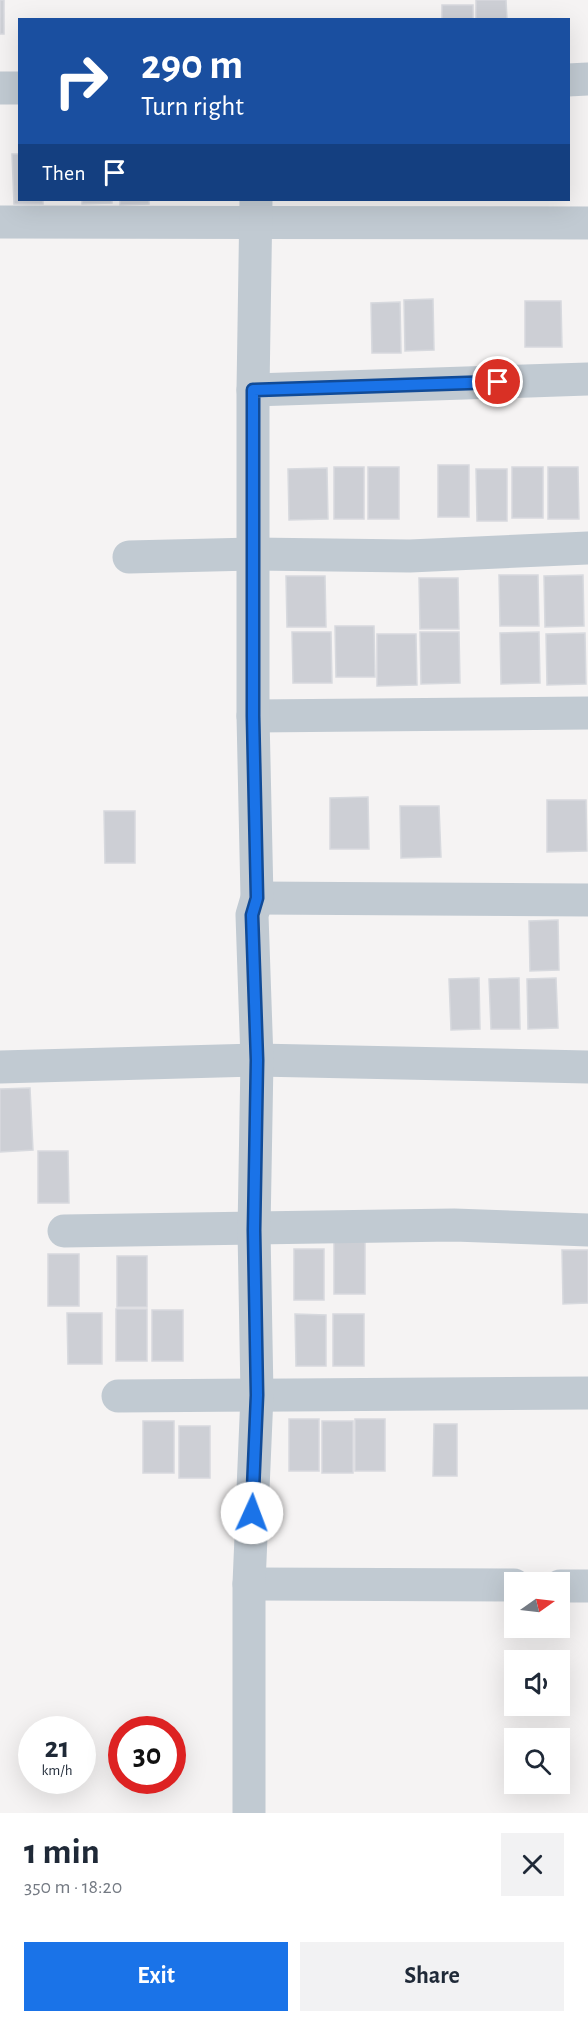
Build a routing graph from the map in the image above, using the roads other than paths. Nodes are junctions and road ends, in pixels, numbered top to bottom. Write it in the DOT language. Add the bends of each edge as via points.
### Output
graph roads {
  1 [pos="588,79"];
  2 [pos="570,80"];
  3 [pos="0,88"];
  4 [pos="18,88"];
  5 [pos="256,212"];
  6 [pos="0,222"];
  7 [pos="588,223"];
  8 [pos="588,379"];
  9 [pos="253,390"];
  10 [pos="588,548"];
  11 [pos="253,554"];
  12 [pos="129,557"];
  13 [pos="588,713"];
  14 [pos="253,716"];
  15 [pos="257,898"];
  16 [pos="588,900"];
  17 [pos="257,1060"];
  18 [pos="588,1066"];
  19 [pos="0,1067"];
  20 [pos="254,1230"];
  21 [pos="588,1230"];
  22 [pos="63,1231"];
  23 [pos="588,1393"];
  24 [pos="257,1395"];
  25 [pos="118,1396"];
  26 [pos="249,1584"];
  27 [pos="504,1585"];
  28 [pos="570,1586"];
  29 [pos="588,1586"];
  30 [pos="249,1813"];
  1 -- 2 [label="street"];
  3 -- 4 [label="street"];
  5 -- 6 [label="street"];
  5 -- 7 [label="street"];
  5 -- 9 [label="street"];
  8 -- 9 [label="street"];
  9 -- 11 [label="street"];
  10 -- 11 [label="street" via="410,556"];
  11 -- 12 [label="street"];
  11 -- 14 [label="street"];
  13 -- 14 [label="street"];
  14 -- 15 [label="street"];
  15 -- 16 [label="street"];
  15 -- 17 [label="street" via="252,915"];
  17 -- 18 [label="street"];
  17 -- 19 [label="street"];
  17 -- 20 [label="street"];
  20 -- 21 [label="street" via="454,1225"];
  20 -- 22 [label="street"];
  20 -- 24 [label="street"];
  23 -- 24 [label="street"];
  24 -- 25 [label="street"];
  24 -- 26 [label="street"];
  26 -- 27 [label="street"];
  26 -- 30 [label="street"];
  28 -- 29 [label="street"];
}
